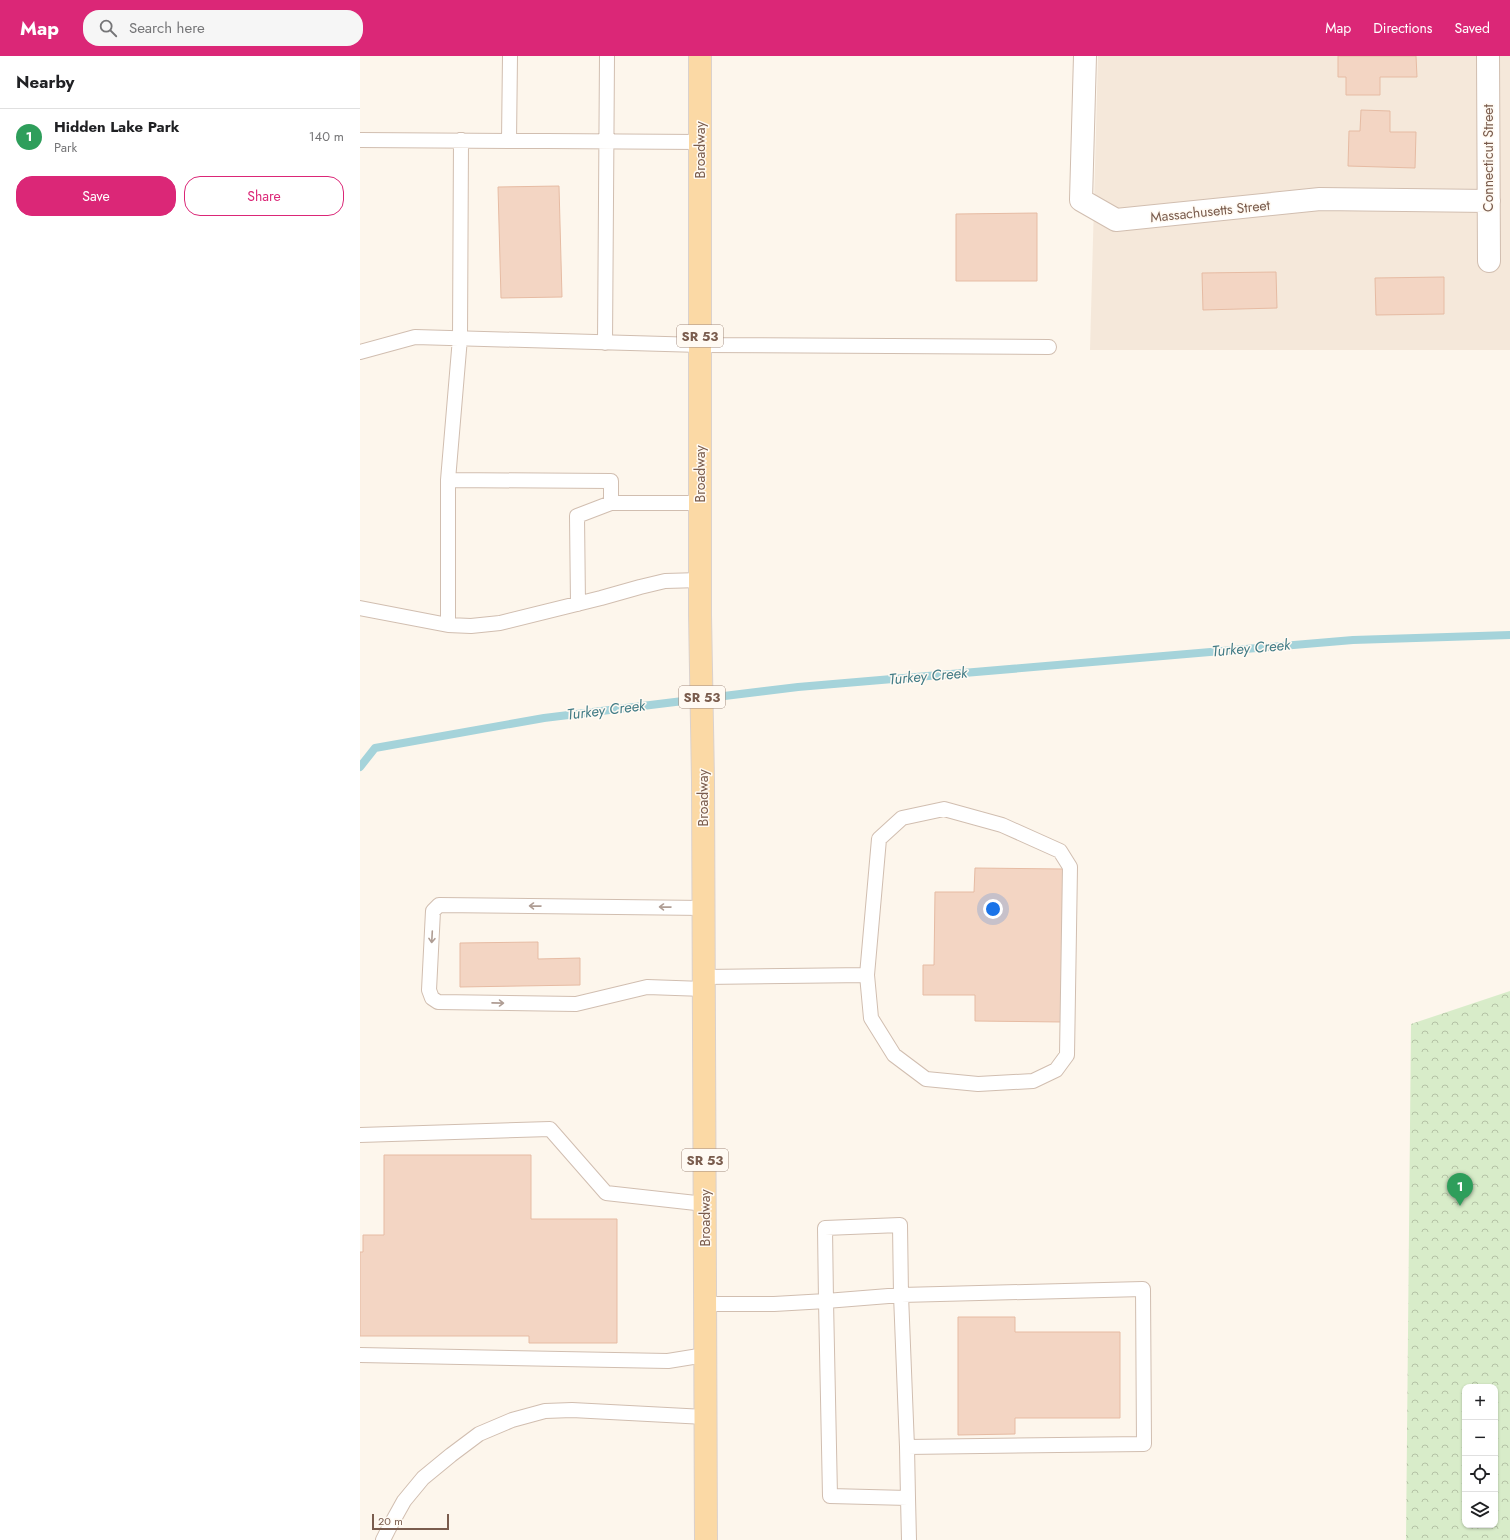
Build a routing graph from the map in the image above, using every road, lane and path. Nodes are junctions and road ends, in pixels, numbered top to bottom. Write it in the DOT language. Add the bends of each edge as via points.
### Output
graph roads {
  1 [pos="510,56"];
  2 [pos="607,56"];
  3 [pos="700,56"];
  4 [pos="1085,56"];
  5 [pos="1488,56"];
  6 [pos="360,140"];
  7 [pos="461,140"];
  8 [pos="509,141"];
  9 [pos="607,141"];
  10 [pos="700,142"];
  11 [pos="1489,201"];
  12 [pos="1489,261"];
  13 [pos="460,338"];
  14 [pos="605,343"];
  15 [pos="700,345"];
  16 [pos="1049,346"];
  17 [pos="360,352"];
  18 [pos="448,480"];
  19 [pos="611,503"];
  20 [pos="700,503"];
  21 [pos="700,580"];
  22 [pos="578,604"];
  23 [pos="360,608"];
  24 [pos="448,625"];
  25 [pos="704,908"];
  26 [pos="866,975"];
  27 [pos="704,983"];
  28 [pos="360,1135"];
  29 [pos="705,1204"];
  30 [pos="901,1296"];
  31 [pos="826,1301"];
  32 [pos="705,1304"];
  33 [pos="360,1355"];
  34 [pos="705,1355"];
  35 [pos="705,1417"];
  36 [pos="906,1447"];
  37 [pos="908,1498"];
  38 [pos="383,1540"];
  39 [pos="706,1540"];
  40 [pos="909,1540"];
  1 -- 8 [label="lane"];
  2 -- 9 [label="lane"];
  3 -- 10 [label="main road, Broadway / SR 53"];
  4 -- 11 [label="street, Massachusetts Street" via="1081,200 1116,220 1320,199"];
  5 -- 11 [label="street, Connecticut Street"];
  6 -- 7 [label="lane"];
  7 -- 8 [label="lane"];
  7 -- 13 [label="lane"];
  8 -- 9 [label="lane"];
  9 -- 10 [label="lane"];
  9 -- 14 [label="lane"];
  10 -- 15 [label="main road, Broadway / SR 53"];
  11 -- 12 [label="street, Connecticut Street"];
  13 -- 14 [label="lane"];
  13 -- 17 [label="lane" via="415,337"];
  13 -- 18 [label="lane"];
  14 -- 15 [label="lane"];
  15 -- 16 [label="lane"];
  15 -- 20 [label="main road, Broadway / SR 53"];
  18 -- 19 [label="lane" via="611,481"];
  18 -- 24 [label="lane"];
  19 -- 20 [label="lane"];
  19 -- 22 [label="lane" via="577,516"];
  20 -- 21 [label="main road, Broadway / SR 53"];
  21 -- 22 [label="lane" via="665,581"];
  21 -- 25 [label="main road, Broadway / SR 53"];
  22 -- 24 [label="lane" via="500,623"];
  23 -- 24 [label="lane"];
  25 -- 27 [label="main road, Broadway / SR 53"];
  25 -- 27 [label="lane, one-way" via="438,905 433,911 429,990 432,998 438,1002 576,1004 647,987"];
  26 -- 26 [label="lane" via="879,839 902,818 944,809 1002,825 1060,851 1070,866 1067,1055 1056,1070 1033,1081 978,1084 926,1079 894,1056 871,1018"];
  26 -- 27 [label="lane"];
  27 -- 29 [label="main road, Broadway / SR 53"];
  28 -- 29 [label="lane" via="550,1129 606,1193"];
  29 -- 32 [label="main road, Broadway / SR 53"];
  30 -- 31 [label="lane"];
  30 -- 31 [label="lane" via="900,1225 825,1228"];
  30 -- 36 [label="lane"];
  30 -- 36 [label="lane" via="1143,1289 1144,1444"];
  31 -- 32 [label="lane"];
  31 -- 37 [label="lane" via="830,1496"];
  32 -- 34 [label="main road, Broadway / SR 53"];
  33 -- 34 [label="lane" via="668,1361"];
  34 -- 35 [label="main road, Broadway / SR 53"];
  35 -- 38 [label="lane" via="572,1410 545,1411 512,1420 480,1434 424,1478 404,1501"];
  35 -- 39 [label="main road, Broadway / SR 53"];
  36 -- 37 [label="lane"];
  37 -- 40 [label="lane"];
}
